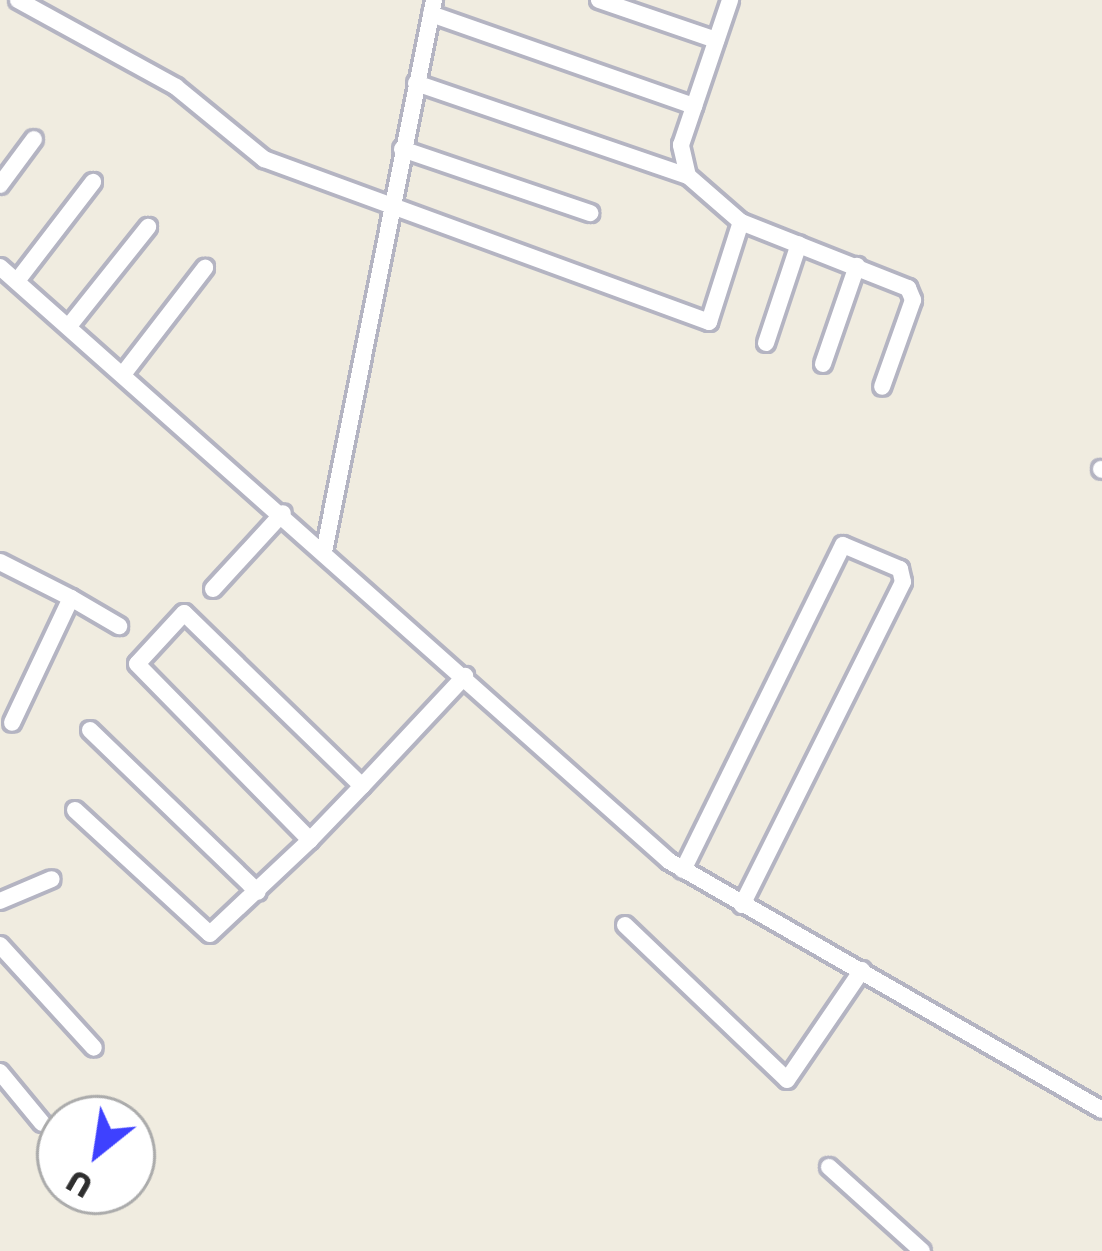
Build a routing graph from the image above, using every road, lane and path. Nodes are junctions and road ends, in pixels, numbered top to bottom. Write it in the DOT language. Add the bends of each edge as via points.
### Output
graph roads {
  1 [pos="18,0"];
  2 [pos="599,0"];
  3 [pos="730,0"];
  4 [pos="432,7"];
  5 [pos="716,40"];
  6 [pos="416,82"];
  7 [pos="694,106"];
  8 [pos="34,139"];
  9 [pos="402,149"];
  10 [pos="688,176"];
  11 [pos="93,182"];
  12 [pos="0,185"];
  13 [pos="392,201"];
  14 [pos="590,213"];
  15 [pos="740,222"];
  16 [pos="148,227"];
  17 [pos="799,244"];
  18 [pos="857,266"];
  19 [pos="0,267"];
  20 [pos="206,268"];
  21 [pos="17,281"];
  22 [pos="69,326"];
  23 [pos="766,343"];
  24 [pos="823,364"];
  25 [pos="124,373"];
  26 [pos="882,387"];
  27 [pos="283,513"];
  28 [pos="324,552"];
  29 [pos="0,562"];
  30 [pos="213,589"];
  31 [pos="70,598"];
  32 [pos="119,626"];
  33 [pos="465,676"];
  34 [pos="12,724"];
  35 [pos="90,730"];
  36 [pos="362,786"];
  37 [pos="74,811"];
  38 [pos="310,840"];
  39 [pos="683,870"];
  40 [pos="52,879"];
  41 [pos="258,892"];
  42 [pos="0,901"];
  43 [pos="742,905"];
  44 [pos="625,925"];
  45 [pos="0,945"];
  46 [pos="862,970"];
  47 [pos="94,1048"];
  48 [pos="0,1072"];
  49 [pos="1102,1110"];
  50 [pos="36,1116"];
  51 [pos="830,1167"];
  52 [pos="922,1251"];
  1 -- 13 [label="street" via="176,87 264,159"];
  2 -- 5 [label="street"];
  3 -- 5 [label="street"];
  4 -- 6 [label="street"];
  4 -- 7 [label="street"];
  5 -- 7 [label="street"];
  6 -- 9 [label="street"];
  6 -- 10 [label="street"];
  7 -- 10 [label="street" via="681,145"];
  8 -- 12 [label="street"];
  9 -- 13 [label="street"];
  9 -- 14 [label="street"];
  10 -- 15 [label="street"];
  11 -- 21 [label="street"];
  13 -- 15 [label="street" via="710,322"];
  13 -- 28 [label="street"];
  15 -- 17 [label="street"];
  16 -- 22 [label="street"];
  17 -- 18 [label="street"];
  17 -- 23 [label="street"];
  18 -- 24 [label="street"];
  18 -- 26 [label="street" via="898,282 913,300"];
  19 -- 21 [label="street"];
  20 -- 25 [label="street"];
  21 -- 22 [label="street"];
  22 -- 25 [label="street"];
  25 -- 27 [label="street"];
  27 -- 28 [label="street"];
  27 -- 30 [label="street"];
  28 -- 33 [label="street"];
  29 -- 31 [label="street"];
  31 -- 32 [label="street"];
  31 -- 34 [label="street"];
  33 -- 36 [label="street"];
  33 -- 39 [label="street"];
  35 -- 41 [label="street"];
  36 -- 38 [label="street"];
  36 -- 38 [label="street" via="184,613 173,617 136,672"];
  37 -- 41 [label="street" via="200,931 221,930"];
  38 -- 41 [label="street"];
  39 -- 43 [label="street"];
  39 -- 43 [label="street" via="843,545 900,569 903,583"];
  40 -- 42 [label="street"];
  43 -- 46 [label="street"];
  44 -- 46 [label="street" via="787,1080"];
  45 -- 47 [label="street"];
  46 -- 49 [label="street"];
  48 -- 50 [label="street"];
  51 -- 52 [label="street"];
}
